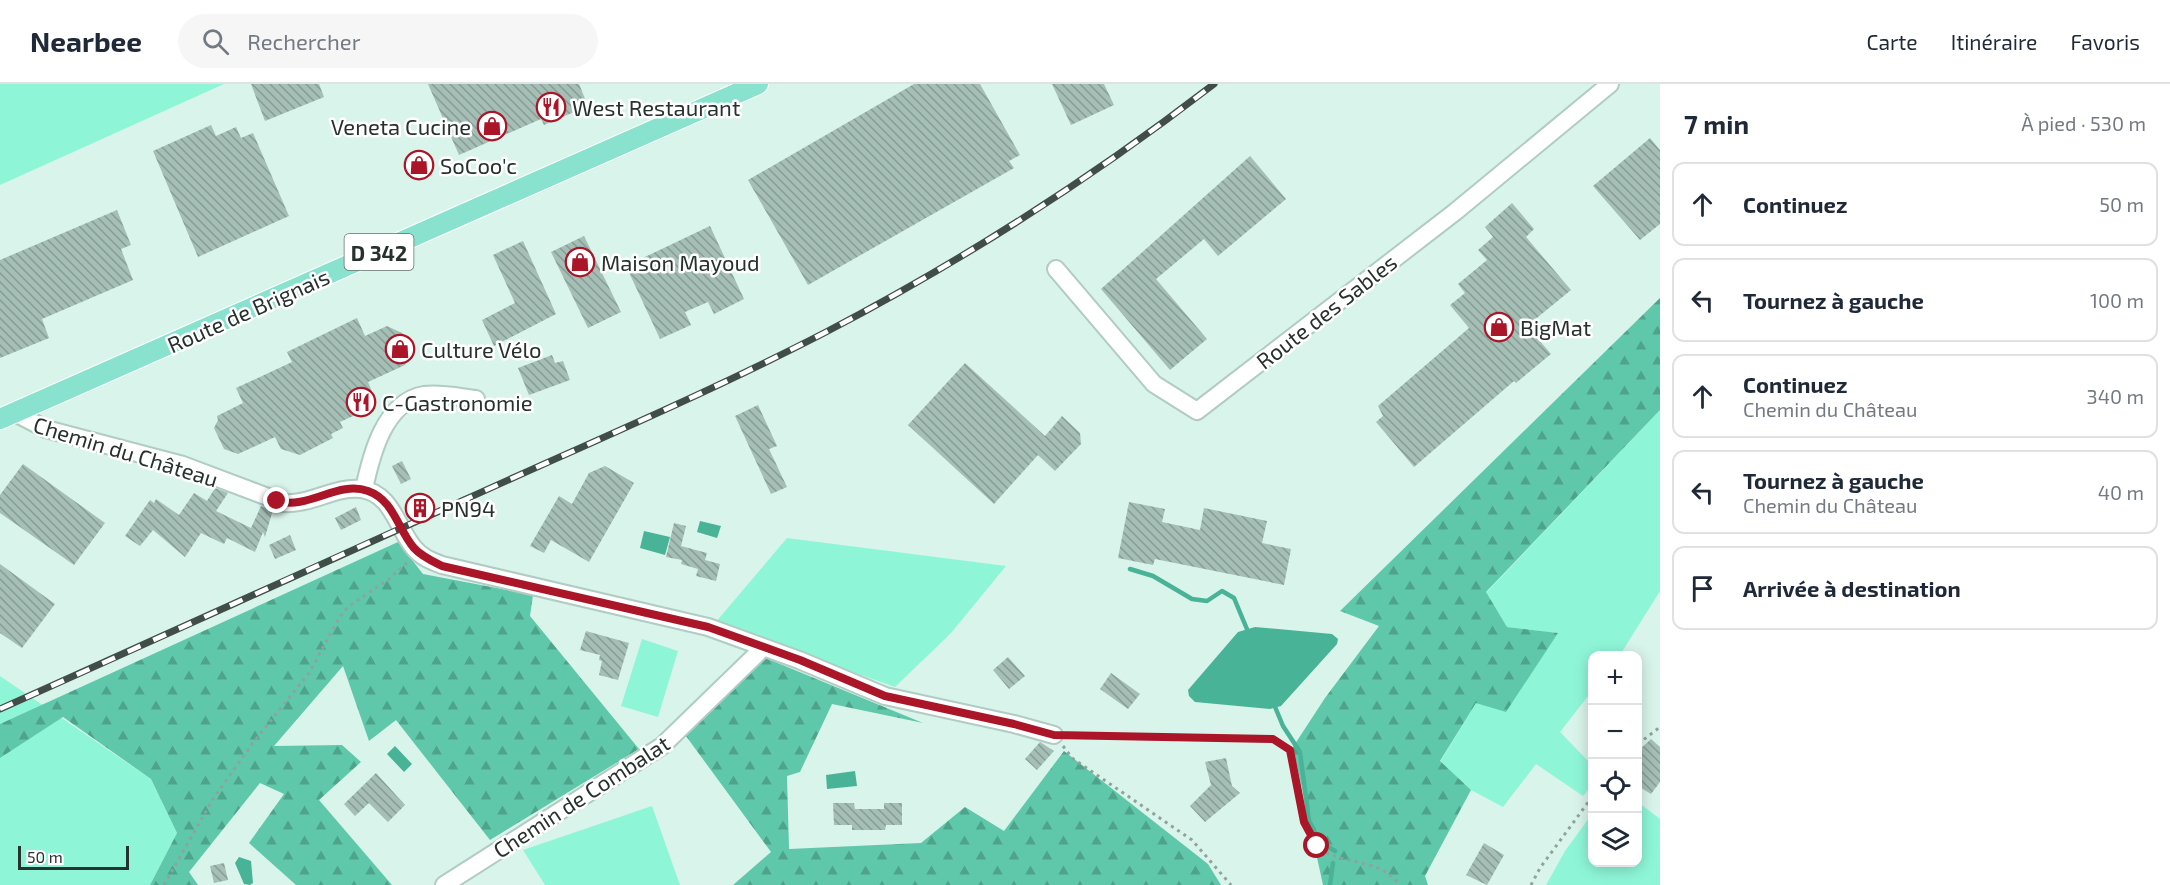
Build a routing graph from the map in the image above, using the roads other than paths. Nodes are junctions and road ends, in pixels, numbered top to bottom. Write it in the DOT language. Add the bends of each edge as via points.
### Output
graph roads {
  1 [pos="758,84"];
  2 [pos="1610,84"];
  3 [pos="1056,269"];
  4 [pos="476,399"];
  5 [pos="8,416"];
  6 [pos="364,489"];
  7 [pos="763,648"];
  8 [pos="1054,735"];
  9 [pos="444,885"];
  1 -- 5 [label="main road, Route de Brignais / D 342"];
  2 -- 3 [label="street, Route des Sables" via="1464,205 1197,411 1154,384"];
  4 -- 6 [label="street" via="423,396 405,403 380,437"];
  5 -- 6 [label="street, Chemin du Château" via="183,465 284,503"];
  6 -- 7 [label="street" via="389,506 417,551 448,567 708,627"];
  7 -- 8 [label="street" via="885,696"];
  7 -- 9 [label="street, Chemin de Combalat" via="662,746"];
}
